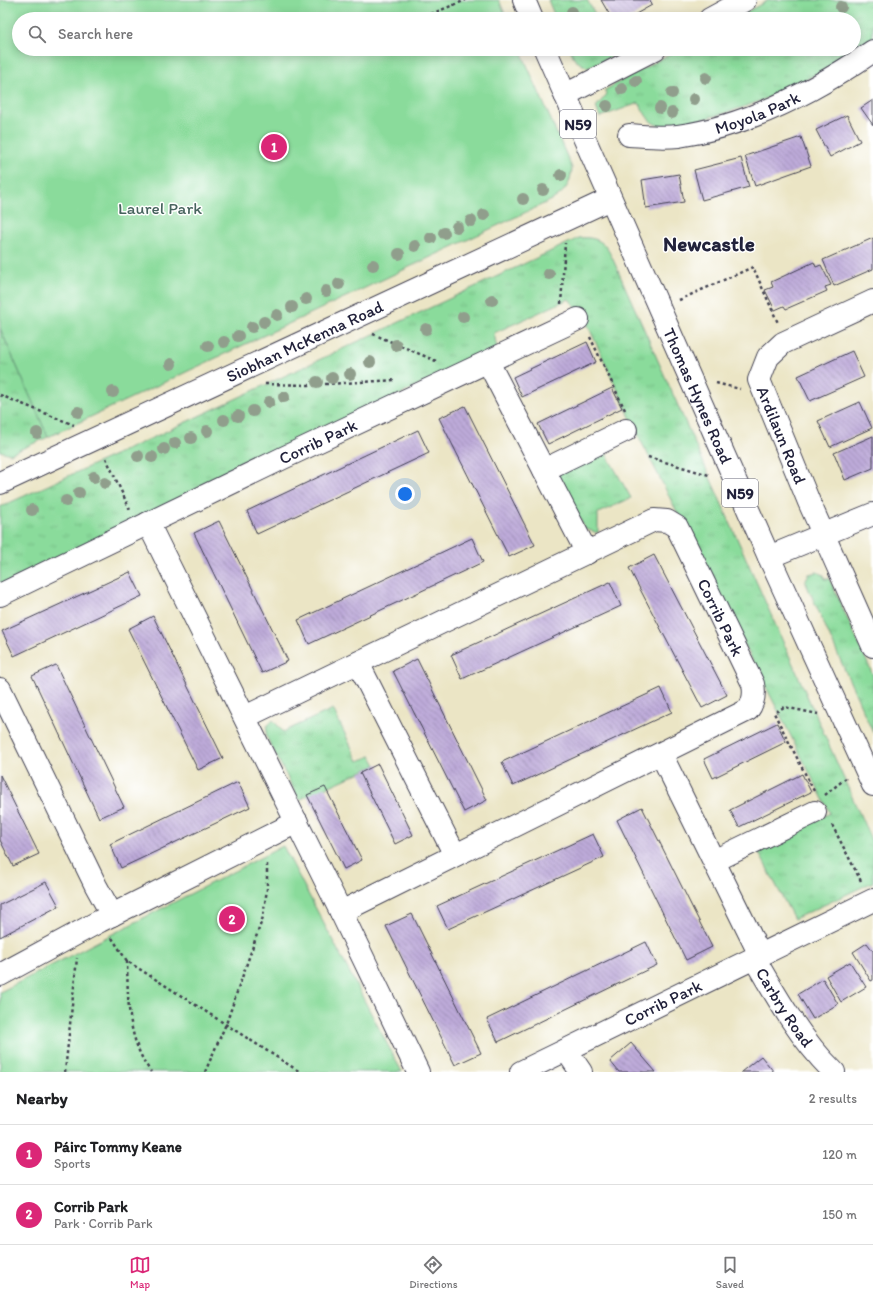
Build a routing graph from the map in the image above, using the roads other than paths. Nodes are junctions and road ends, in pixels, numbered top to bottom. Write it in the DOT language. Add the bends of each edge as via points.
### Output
graph roads {
  1 [pos="524,0"];
  2 [pos="745,0"];
  3 [pos="529,12"];
  4 [pos="723,12"];
  5 [pos="873,51"];
  6 [pos="548,56"];
  7 [pos="641,56"];
  8 [pos="565,95"];
  9 [pos="629,134"];
  10 [pos="610,199"];
  11 [pos="873,301"];
  12 [pos="575,327"];
  13 [pos="488,362"];
  14 [pos="626,420"];
  15 [pos="544,470"];
  16 [pos="0,483"];
  17 [pos="873,514"];
  18 [pos="139,517"];
  19 [pos="824,534"];
  20 [pos="587,553"];
  21 [pos="768,557"];
  22 [pos="0,595"];
  23 [pos="873,646"];
  24 [pos="358,663"];
  25 [pos="0,688"];
  26 [pos="245,717"];
  27 [pos="661,754"];
  28 [pos="873,785"];
  29 [pos="819,804"];
  30 [pos="297,822"];
  31 [pos="455,855"];
  32 [pos="714,861"];
  33 [pos="873,900"];
  34 [pos="341,912"];
  35 [pos="106,918"];
  36 [pos="757,956"];
  37 [pos="0,975"];
  38 [pos="566,1050"];
  39 [pos="418,1072"];
  40 [pos="521,1072"];
  41 [pos="581,1072"];
  42 [pos="834,1072"];
  1 -- 3 [label="street"];
  2 -- 4 [label="street"];
  5 -- 9 [label="street, Moyola Park" via="814,89 721,126 678,136"];
  6 -- 8 [label="street, Thomas Hynes Road / N59"];
  7 -- 8 [label="street"];
  8 -- 10 [label="street, Thomas Hynes Road / N59"];
  10 -- 16 [label="street, Siobhan McKenna Road"];
  10 -- 21 [label="street, Thomas Hynes Road / N59"];
  11 -- 19 [label="street, Ardilaun Road" via="783,343 768,357 759,380"];
  12 -- 13 [label="street, Corrib Park"];
  13 -- 15 [label="street"];
  13 -- 18 [label="street, Corrib Park"];
  14 -- 15 [label="street"];
  15 -- 20 [label="street"];
  17 -- 19 [label="street"];
  18 -- 22 [label="street, Corrib Park"];
  18 -- 26 [label="street"];
  19 -- 21 [label="street"];
  19 -- 23 [label="street, Ardilaun Road"];
  20 -- 24 [label="street, Corrib Park"];
  20 -- 27 [label="street, Corrib Park" via="654,520 671,522 677,527 753,684 753,703 748,710"];
  21 -- 28 [label="street, Thomas Hynes Road / N59"];
  24 -- 26 [label="street, Corrib Park"];
  24 -- 31 [label="street"];
  25 -- 35 [label="street" via="96,886"];
  26 -- 30 [label="street"];
  27 -- 31 [label="street, Corrib Park"];
  27 -- 32 [label="street"];
  29 -- 32 [label="street"];
  30 -- 34 [label="street"];
  30 -- 35 [label="street"];
  31 -- 34 [label="street, Corrib Park"];
  32 -- 36 [label="street"];
  33 -- 36 [label="street, Corrib Park"];
  34 -- 39 [label="street"];
  35 -- 37 [label="street"];
  36 -- 38 [label="street, Corrib Park"];
  36 -- 42 [label="street, Carbry Road" via="781,1005 823,1062"];
  38 -- 40 [label="street, Corrib Park"];
  38 -- 41 [label="street"];
}
